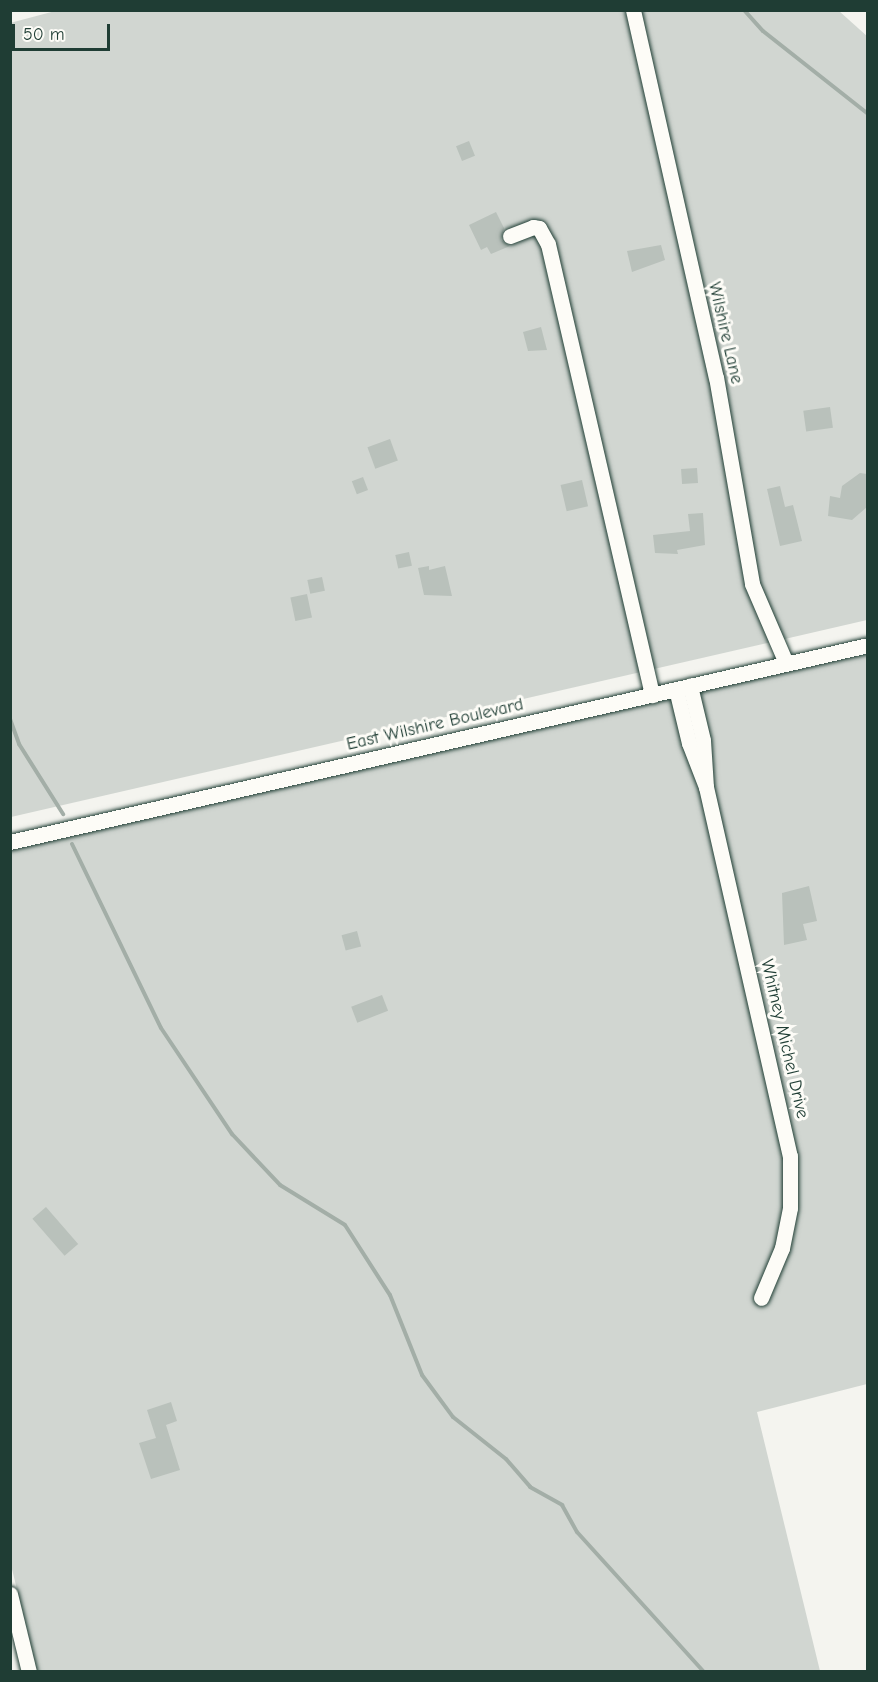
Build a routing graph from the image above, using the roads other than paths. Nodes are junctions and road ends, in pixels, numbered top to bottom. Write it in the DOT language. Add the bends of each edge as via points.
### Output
graph roads {
  1 [pos="633,10"];
  2 [pos="510,236"];
  3 [pos="867,645"];
  4 [pos="786,663"];
  5 [pos="683,687"];
  6 [pos="652,695"];
  7 [pos="10,842"];
  8 [pos="760,1298"];
  9 [pos="10,1594"];
  10 [pos="29,1671"];
  1 -- 4 [label="street, Wilshire Lane" via="716,377 752,584"];
  2 -- 6 [label="street" via="539,228 548,244"];
  3 -- 4 [label="street, East Wilshire Boulevard"];
  4 -- 5 [label="street, East Wilshire Boulevard"];
  5 -- 6 [label="street, East Wilshire Boulevard"];
  5 -- 8 [label="street, Whitney Michel Drive" via="689,743 706,787 790,1156 790,1208 782,1248"];
  6 -- 7 [label="street, East Wilshire Boulevard"];
  9 -- 10 [label="street"];
}
